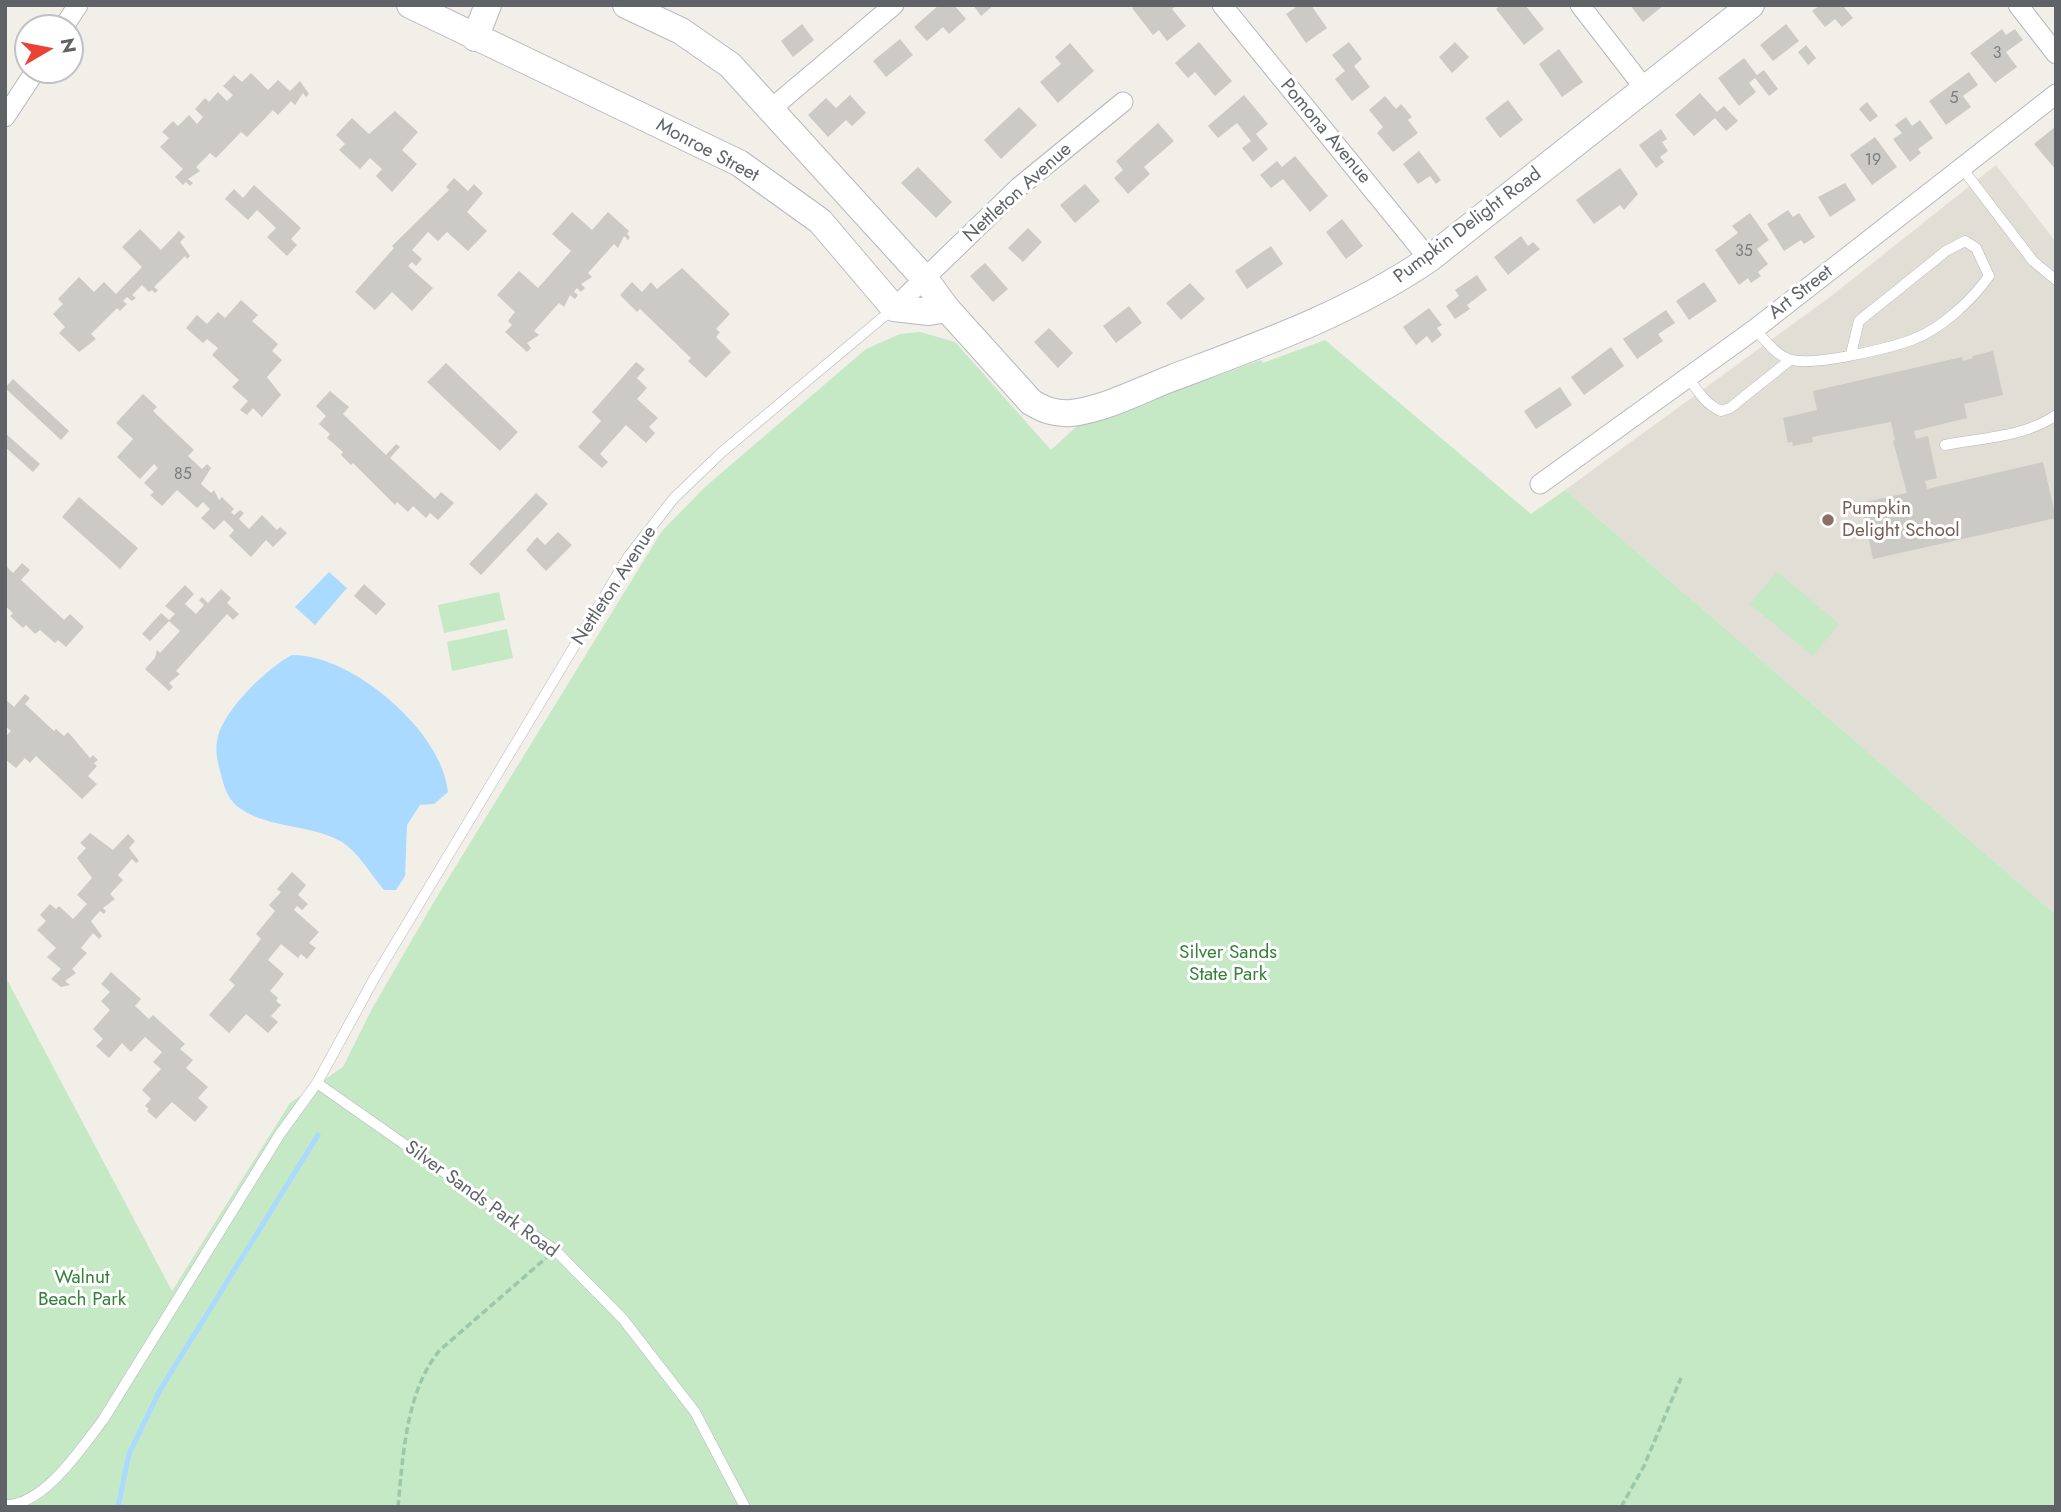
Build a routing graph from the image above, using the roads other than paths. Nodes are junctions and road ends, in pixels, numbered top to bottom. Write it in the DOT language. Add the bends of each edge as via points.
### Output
graph roads {
  1 [pos="410,5"];
  2 [pos="488,5"];
  3 [pos="626,5"];
  4 [pos="894,5"];
  5 [pos="1222,5"];
  6 [pos="1580,5"];
  7 [pos="1751,5"];
  8 [pos="2018,5"];
  9 [pos="475,38"];
  10 [pos="2056,54"];
  11 [pos="27,84"];
  12 [pos="1645,89"];
  13 [pos="2056,94"];
  14 [pos="1123,102"];
  15 [pos="772,108"];
  16 [pos="5,117"];
  17 [pos="1962,168"];
  18 [pos="1429,259"];
  19 [pos="925,279"];
  20 [pos="2056,280"];
  21 [pos="894,307"];
  22 [pos="947,309"];
  23 [pos="1755,328"];
  24 [pos="1851,354"];
  25 [pos="1790,360"];
  26 [pos="1688,377"];
  27 [pos="2056,415"];
  28 [pos="1945,445"];
  29 [pos="1540,484"];
  30 [pos="317,1083"];
  31 [pos="5,1504"];
  32 [pos="745,1507"];
  1 -- 9 [label="street, Monroe Street"];
  2 -- 9 [label="street"];
  3 -- 15 [label="street" via="705,46"];
  4 -- 15 [label="street"];
  5 -- 18 [label="street, Pomona Avenue"];
  6 -- 12 [label="street"];
  7 -- 12 [label="street, Pumpkin Delight Road"];
  8 -- 10 [label="street"];
  9 -- 21 [label="street, Monroe Street" via="739,163 820,221"];
  11 -- 16 [label="street"];
  12 -- 18 [label="street, Pumpkin Delight Road"];
  13 -- 17 [label="street, Art Street"];
  14 -- 19 [label="street, Nettleton Avenue" via="1019,187"];
  15 -- 19 [label="street"];
  17 -- 20 [label="lane" via="2033,261"];
  17 -- 23 [label="street, Art Street"];
  18 -- 22 [label="street, Pumpkin Delight Road" via="1332,316 1069,413 1043,410 1031,402"];
  19 -- 21 [label="street, Nettleton Avenue"];
  19 -- 22 [label="street"];
  21 -- 22 [label="street" via="929,312"];
  21 -- 30 [label="lane, Nettleton Avenue" via="722,452 674,498 628,557 375,977"];
  23 -- 25 [label="lane"];
  23 -- 26 [label="street, Art Street"];
  24 -- 24 [label="lane" via="1916,339 1947,318 1989,276 1976,248 1965,241 1946,251 1858,321"];
  24 -- 25 [label="lane" via="1810,362"];
  25 -- 26 [label="lane" via="1721,411 1713,408"];
  26 -- 29 [label="street, Art Street"];
  27 -- 28 [label="lane" via="2021,430"];
  30 -- 31 [label="lane, Nettleton Avenue" via="280,1134 103,1420 35,1497"];
  30 -- 32 [label="lane, Silver Sands Park Road" via="555,1250 623,1319 695,1412"];
}
